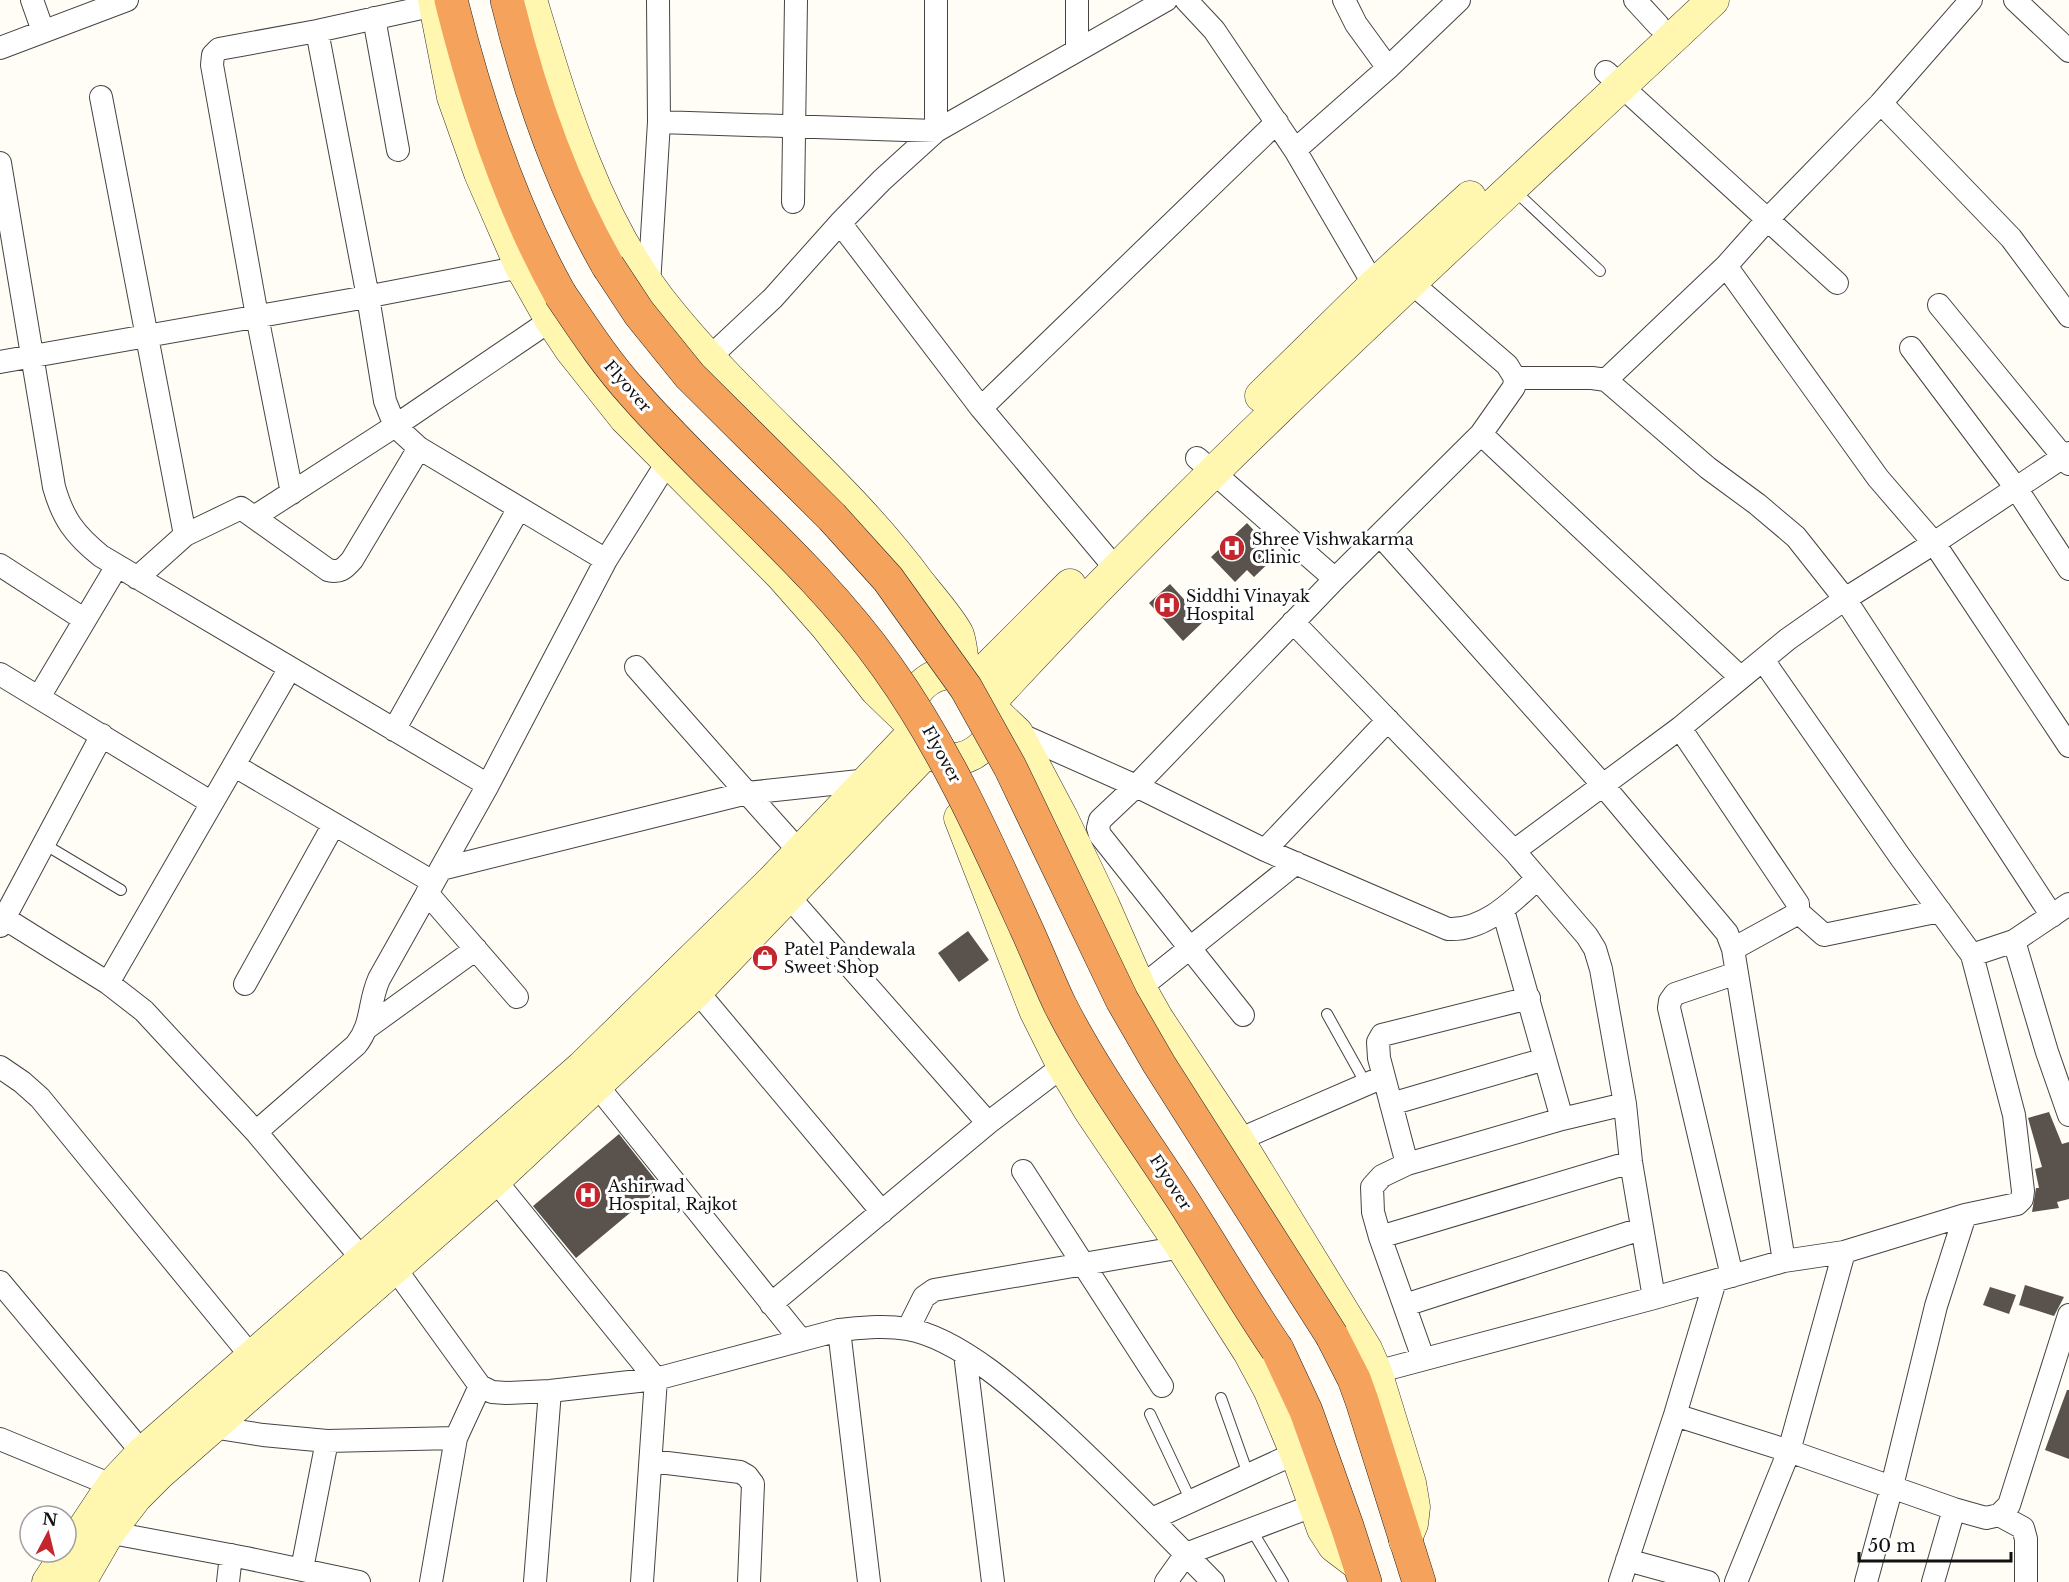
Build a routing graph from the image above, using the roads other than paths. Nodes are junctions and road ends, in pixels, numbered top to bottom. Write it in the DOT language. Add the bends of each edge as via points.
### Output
graph roads {
  1 [pos="32,0"];
  2 [pos="127,0"];
  3 [pos="507,0"];
  4 [pos="531,0"];
  5 [pos="658,0"];
  6 [pos="796,0"];
  7 [pos="936,0"];
  8 [pos="1077,0"];
  9 [pos="1166,0"];
  10 [pos="1186,0"];
  11 [pos="1344,0"];
  12 [pos="1459,0"];
  13 [pos="1635,0"];
  14 [pos="1684,0"];
  15 [pos="1713,0"];
  16 [pos="1971,0"];
  17 [pos="2015,0"];
  18 [pos="440,2"];
  19 [pos="374,18"];
  20 [pos="1658,24"];
  21 [pos="43,31"];
  22 [pos="317,31"];
  23 [pos="0,48"];
  24 [pos="1077,50"];
  25 [pos="2069,51"];
  26 [pos="1388,68"];
  27 [pos="1613,79"];
  28 [pos="101,97"];
  29 [pos="1881,103"];
  30 [pos="659,122"];
  31 [pos="1277,122"];
  32 [pos="794,125"];
  33 [pos="936,131"];
  34 [pos="398,150"];
  35 [pos="1296,150"];
  36 [pos="0,163"];
  37 [pos="1511,188"];
  38 [pos="793,202"];
  39 [pos="1767,220"];
  40 [pos="840,223"];
  41 [pos="1726,266"];
  42 [pos="522,267"];
  43 [pos="1600,270"];
  44 [pos="1393,278"];
  45 [pos="1837,284"];
  46 [pos="649,285"];
  47 [pos="368,297"];
  48 [pos="1939,306"];
  49 [pos="555,307"];
  50 [pos="257,316"];
  51 [pos="2069,316"];
  52 [pos="147,337"];
  53 [pos="1911,348"];
  54 [pos="32,356"];
  55 [pos="710,357"];
  56 [pos="0,362"];
  57 [pos="1515,378"];
  58 [pos="1606,380"];
  59 [pos="981,408"];
  60 [pos="395,426"];
  61 [pos="1481,434"];
  62 [pos="419,448"];
  63 [pos="2067,458"];
  64 [pos="668,461"];
  65 [pos="1204,466"];
  66 [pos="2016,488"];
  67 [pos="292,493"];
  68 [pos="519,508"];
  69 [pos="254,517"];
  70 [pos="185,535"];
  71 [pos="1380,535"];
  72 [pos="1934,543"];
  73 [pos="606,560"];
  74 [pos="1109,561"];
  75 [pos="0,565"];
  76 [pos="117,566"];
  77 [pos="2069,569"];
  78 [pos="137,578"];
  79 [pos="1335,579"];
  80 [pos="1845,599"];
  81 [pos="85,620"];
  82 [pos="1293,622"];
  83 [pos="1763,660"];
  84 [pos="636,667"];
  85 [pos="290,668"];
  86 [pos="1,677"];
  87 [pos="1740,677"];
  88 [pos="982,692"];
  89 [pos="39,697"];
  90 [pos="1388,720"];
  91 [pos="1680,728"];
  92 [pos="394,730"];
  93 [pos="1017,733"];
  94 [pos="102,735"];
  95 [pos="921,740"];
  96 [pos="2069,746"];
  97 [pos="235,766"];
  98 [pos="869,780"];
  99 [pos="1602,784"];
  100 [pos="488,786"];
  101 [pos="1136,786"];
  102 [pos="747,793"];
  103 [pos="212,802"];
  104 [pos="334,824"];
  105 [pos="44,844"];
  106 [pos="1265,850"];
  107 [pos="1514,851"];
  108 [pos="800,852"];
  109 [pos="1296,863"];
  110 [pos="1537,879"];
  111 [pos="434,882"];
  112 [pos="121,890"];
  113 [pos="789,897"];
  114 [pos="1503,910"];
  115 [pos="2060,910"];
  116 [pos="1940,911"];
  117 [pos="1798,912"];
  118 [pos="2,922"];
  119 [pos="2014,940"];
  120 [pos="1188,948"];
  121 [pos="1733,948"];
  122 [pos="476,949"];
  123 [pos="1972,955"];
  124 [pos="1737,973"];
  125 [pos="108,983"];
  126 [pos="245,984"];
  127 [pos="1140,988"];
  128 [pos="697,991"];
  129 [pos="517,997"];
  130 [pos="1529,998"];
  131 [pos="1327,1014"];
  132 [pos="1243,1015"];
  133 [pos="368,1027"];
  134 [pos="1545,1059"];
  135 [pos="1063,1066"];
  136 [pos="0,1067"];
  137 [pos="589,1076"];
  138 [pos="1375,1080"];
  139 [pos="1391,1104"];
  140 [pos="1624,1104"];
  141 [pos="2069,1115"];
  142 [pos="1562,1119"];
  143 [pos="988,1123"];
  144 [pos="256,1132"];
  145 [pos="1238,1140"];
  146 [pos="1631,1162"];
  147 [pos="1407,1164"];
  148 [pos="1023,1171"];
  149 [pos="495,1180"];
  150 [pos="882,1212"];
  151 [pos="1965,1215"];
  152 [pos="1641,1229"];
  153 [pos="1380,1237"];
  154 [pos="1182,1247"];
  155 [pos="1844,1252"];
  156 [pos="363,1260"];
  157 [pos="1784,1261"];
  158 [pos="1083,1263"];
  159 [pos="394,1268"];
  160 [pos="1723,1278"];
  161 [pos="0,1282"];
  162 [pos="1654,1298"];
  163 [pos="771,1304"];
  164 [pos="1405,1305"];
  165 [pos="2069,1315"];
  166 [pos="908,1329"];
  167 [pos="839,1330"];
  168 [pos="800,1339"];
  169 [pos="964,1354"];
  170 [pos="251,1356"];
  171 [pos="1423,1358"];
  172 [pos="1376,1372"];
  173 [pos="656,1379"];
  174 [pos="480,1386"];
  175 [pos="1162,1386"];
  176 [pos="550,1391"];
  177 [pos="1221,1398"];
  178 [pos="1150,1414"];
  179 [pos="1675,1415"];
  180 [pos="212,1427"];
  181 [pos="0,1438"];
  182 [pos="456,1438"];
  183 [pos="327,1441"];
  184 [pos="1789,1450"];
  185 [pos="1296,1452"];
  186 [pos="651,1461"];
  187 [pos="151,1463"];
  188 [pos="1248,1474"];
  189 [pos="1892,1486"];
  190 [pos="125,1490"];
  191 [pos="1191,1501"];
  192 [pos="1315,1505"];
  193 [pos="1954,1509"];
  194 [pos="2000,1515"];
  195 [pos="1152,1519"];
  196 [pos="1251,1528"];
  197 [pos="96,1530"];
  198 [pos="1405,1541"];
  199 [pos="1186,1554"];
  200 [pos="231,1555"];
  201 [pos="1627,1560"];
  202 [pos="302,1569"];
  203 [pos="1362,1573"];
  204 [pos="346,1581"];
  205 [pos="48,1582"];
  206 [pos="80,1582"];
  207 [pos="228,1582"];
  208 [pos="431,1582"];
  209 [pos="535,1582"];
  210 [pos="642,1582"];
  211 [pos="748,1582"];
  212 [pos="869,1582"];
  213 [pos="993,1582"];
  214 [pos="1166,1582"];
  215 [pos="1213,1582"];
  216 [pos="1283,1582"];
  217 [pos="1419,1582"];
  218 [pos="1620,1582"];
  219 [pos="1708,1582"];
  220 [pos="1736,1582"];
  221 [pos="1866,1582"];
  222 [pos="1933,1582"];
  223 [pos="2026,1582"];
  1 -- 21 [label="street"];
  2 -- 21 [label="street"];
  3 -- 198 [label="highway, bridge" via="552,147 608,266 639,313 690,376 832,517 888,579 966,688 1010,766 1122,1000 1332,1336 1354,1378"];
  4 -- 46 [label="main road" via="559,92 597,190"];
  5 -- 30 [label="street"];
  6 -- 32 [label="street"];
  7 -- 33 [label="street"];
  8 -- 24 [label="street"];
  9 -- 24 [label="street"];
  10 -- 31 [label="street" via="1214,30"];
  11 -- 26 [label="street"];
  12 -- 26 [label="street"];
  13 -- 20 [label="street"];
  14 -- 20 [label="main road"];
  15 -- 27 [label="main road"];
  16 -- 29 [label="street"];
  17 -- 25 [label="street"];
  18 -- 19 [label="street"];
  18 -- 42 [label="main road" via="446,68 457,107 480,173"];
  18 -- 49 [label="highway, Flyover" via="463,51 500,162 537,248"];
  19 -- 22 [label="street"];
  19 -- 34 [label="street"];
  20 -- 27 [label="main road"];
  21 -- 23 [label="street"];
  22 -- 47 [label="street"];
  22 -- 50 [label="street" via="219,49 213,55"];
  24 -- 33 [label="street"];
  26 -- 35 [label="street"];
  27 -- 37 [label="main road"];
  27 -- 39 [label="street"];
  27 -- 44 [label="main road"];
  28 -- 52 [label="street"];
  29 -- 39 [label="street"];
  29 -- 51 [label="street" via="2011,238"];
  30 -- 32 [label="street"];
  30 -- 46 [label="street"];
  31 -- 35 [label="street"];
  31 -- 59 [label="street"];
  32 -- 33 [label="street"];
  32 -- 38 [label="street"];
  33 -- 40 [label="street"];
  35 -- 44 [label="street"];
  36 -- 54 [label="street"];
  37 -- 43 [label="lane"];
  37 -- 44 [label="main road"];
  39 -- 41 [label="street"];
  39 -- 45 [label="street"];
  40 -- 55 [label="street" via="773,298"];
  40 -- 59 [label="street"];
  41 -- 58 [label="street"];
  41 -- 72 [label="street" via="1878,478"];
  42 -- 47 [label="street"];
  42 -- 49 [label="main road"];
  44 -- 57 [label="street" via="1507,365"];
  44 -- 65 [label="main road"];
  46 -- 55 [label="main road"];
  47 -- 50 [label="street"];
  47 -- 60 [label="street" via="385,401"];
  48 -- 63 [label="street"];
  49 -- 60 [label="street"];
  49 -- 64 [label="main road" via="596,383"];
  49 -- 203 [label="highway, Flyover, bridge" via="679,443 840,605 933,736 1084,1050 1277,1349 1306,1411"];
  50 -- 52 [label="street"];
  50 -- 67 [label="street"];
  52 -- 54 [label="street"];
  52 -- 70 [label="street"];
  53 -- 66 [label="street"];
  54 -- 56 [label="street"];
  54 -- 76 [label="street" via="60,508 83,542"];
  55 -- 88 [label="main road" via="892,545 958,634"];
  57 -- 58 [label="street"];
  57 -- 61 [label="street" via="1514,387"];
  58 -- 80 [label="street" via="1796,537"];
  59 -- 74 [label="street"];
  60 -- 62 [label="street"];
  60 -- 67 [label="street"];
  61 -- 71 [label="street"];
  61 -- 87 [label="street"];
  62 -- 68 [label="street"];
  62 -- 69 [label="street" via="343,571 328,570"];
  63 -- 66 [label="street"];
  64 -- 73 [label="street"];
  64 -- 95 [label="main road" via="782,575"];
  65 -- 74 [label="main road"];
  65 -- 79 [label="street"];
  66 -- 72 [label="street"];
  66 -- 77 [label="street"];
  67 -- 69 [label="street"];
  68 -- 73 [label="street"];
  68 -- 92 [label="street"];
  69 -- 70 [label="street" via="241,508"];
  70 -- 78 [label="street"];
  71 -- 79 [label="street"];
  71 -- 99 [label="street"];
  72 -- 80 [label="street"];
  72 -- 96 [label="street"];
  73 -- 100 [label="street"];
  74 -- 88 [label="main road"];
  75 -- 81 [label="street"];
  76 -- 78 [label="street"];
  76 -- 81 [label="street"];
  78 -- 85 [label="street"];
  79 -- 82 [label="street"];
  80 -- 83 [label="street"];
  80 -- 115 [label="street"];
  81 -- 89 [label="street"];
  82 -- 90 [label="street"];
  82 -- 101 [label="street"];
  83 -- 87 [label="street"];
  83 -- 116 [label="street"];
  84 -- 102 [label="street"];
  85 -- 92 [label="street"];
  85 -- 97 [label="street"];
  86 -- 89 [label="street"];
  87 -- 91 [label="street"];
  88 -- 93 [label="main road"];
  88 -- 95 [label="main road" via="950,673 924,683 909,707"];
  88 -- 95 [label="main road" via="994,725 981,748 957,759 944,758"];
  89 -- 94 [label="street"];
  90 -- 106 [label="street"];
  90 -- 107 [label="street"];
  91 -- 99 [label="street"];
  91 -- 117 [label="street" via="1795,897"];
  92 -- 100 [label="street"];
  93 -- 101 [label="street"];
  93 -- 127 [label="main road" via="1062,818"];
  94 -- 103 [label="street"];
  94 -- 105 [label="street"];
  95 -- 98 [label="main road"];
  95 -- 113 [label="main road"];
  95 -- 135 [label="main road" via="1035,1010"];
  97 -- 103 [label="street"];
  97 -- 104 [label="street"];
  98 -- 102 [label="street"];
  98 -- 108 [label="main road"];
  99 -- 107 [label="street"];
  99 -- 121 [label="street" via="1727,933"];
  100 -- 111 [label="street"];
  101 -- 106 [label="street"];
  101 -- 120 [label="street" via="1100,820 1100,835"];
  102 -- 108 [label="street"];
  102 -- 111 [label="street"];
  103 -- 125 [label="street"];
  104 -- 111 [label="street"];
  104 -- 126 [label="street"];
  105 -- 112 [label="lane"];
  105 -- 118 [label="street"];
  106 -- 109 [label="street"];
  107 -- 110 [label="street"];
  108 -- 137 [label="main road" via="682,971"];
  109 -- 114 [label="street" via="1448,929 1469,927"];
  109 -- 120 [label="street"];
  110 -- 114 [label="street"];
  110 -- 140 [label="street" via="1595,950"];
  111 -- 122 [label="street"];
  111 -- 133 [label="street" via="376,986"];
  113 -- 128 [label="main road"];
  113 -- 143 [label="street"];
  114 -- 130 [label="street"];
  115 -- 119 [label="street"];
  116 -- 117 [label="street" via="1824,935"];
  116 -- 123 [label="street"];
  117 -- 121 [label="street"];
  118 -- 125 [label="street"];
  119 -- 123 [label="street"];
  119 -- 141 [label="street"];
  120 -- 127 [label="street"];
  120 -- 132 [label="street"];
  121 -- 124 [label="street"];
  122 -- 129 [label="street"];
  122 -- 133 [label="street"];
  123 -- 151 [label="street" via="2014,1115 2024,1191 2017,1204"];
  124 -- 157 [label="street"];
  124 -- 160 [label="street" via="1675,994 1669,1008"];
  125 -- 144 [label="street" via="144,1011"];
  127 -- 145 [label="main road"];
  128 -- 137 [label="main road"];
  128 -- 150 [label="street"];
  130 -- 134 [label="street"];
  130 -- 138 [label="street" via="1382,1035"];
  131 -- 138 [label="lane"];
  133 -- 144 [label="street" via="356,1045"];
  134 -- 139 [label="street"];
  134 -- 142 [label="street"];
  135 -- 143 [label="street"];
  135 -- 154 [label="main road"];
  136 -- 170 [label="street" via="40,1098"];
  137 -- 149 [label="main road"];
  137 -- 156 [label="main road"];
  137 -- 163 [label="street"];
  138 -- 139 [label="street"];
  138 -- 145 [label="street"];
  139 -- 147 [label="street"];
  140 -- 142 [label="street"];
  140 -- 146 [label="street"];
  142 -- 147 [label="street"];
  143 -- 150 [label="street"];
  144 -- 156 [label="street"];
  145 -- 172 [label="main road" via="1352,1324"];
  146 -- 152 [label="street"];
  146 -- 153 [label="street"];
  147 -- 153 [label="street" via="1382,1176 1372,1187"];
  148 -- 158 [label="street"];
  149 -- 159 [label="main road"];
  149 -- 173 [label="street"];
  150 -- 163 [label="street"];
  151 -- 155 [label="street"];
  151 -- 189 [label="street" via="1936,1306"];
  152 -- 162 [label="street"];
  152 -- 164 [label="street"];
  153 -- 164 [label="street"];
  154 -- 158 [label="street"];
  154 -- 185 [label="main road" via="1249,1352"];
  155 -- 157 [label="street"];
  155 -- 184 [label="street"];
  156 -- 170 [label="main road"];
  157 -- 160 [label="street"];
  158 -- 166 [label="street" via="934,1290 924,1298"];
  158 -- 175 [label="street"];
  159 -- 174 [label="street"];
  159 -- 180 [label="main road"];
  160 -- 162 [label="street"];
  160 -- 179 [label="street"];
  161 -- 187 [label="street"];
  162 -- 171 [label="street"];
  163 -- 168 [label="street"];
  164 -- 171 [label="street"];
  165 -- 194 [label="street" via="2009,1505"];
  166 -- 167 [label="street"];
  166 -- 169 [label="street"];
  167 -- 168 [label="street"];
  167 -- 212 [label="street"];
  168 -- 173 [label="street"];
  169 -- 195 [label="street" via="1021,1395"];
  169 -- 213 [label="street"];
  170 -- 187 [label="main road"];
  171 -- 172 [label="street"];
  172 -- 198 [label="main road" via="1410,1483 1414,1507"];
  173 -- 176 [label="street"];
  173 -- 186 [label="street"];
  174 -- 176 [label="street" via="492,1392"];
  174 -- 182 [label="street"];
  176 -- 209 [label="street"];
  177 -- 188 [label="lane"];
  178 -- 191 [label="lane"];
  179 -- 184 [label="street"];
  179 -- 201 [label="street"];
  180 -- 183 [label="street"];
  180 -- 187 [label="main road"];
  181 -- 190 [label="street"];
  182 -- 183 [label="street"];
  182 -- 208 [label="street"];
  183 -- 202 [label="street"];
  184 -- 189 [label="street"];
  184 -- 220 [label="street"];
  185 -- 188 [label="street"];
  185 -- 192 [label="main road"];
  186 -- 210 [label="street"];
  186 -- 211 [label="street" via="747,1476 753,1484"];
  187 -- 190 [label="main road"];
  188 -- 191 [label="street"];
  189 -- 193 [label="street"];
  189 -- 221 [label="street"];
  190 -- 197 [label="main road"];
  191 -- 195 [label="street"];
  192 -- 196 [label="street"];
  192 -- 203 [label="main road" via="1334,1546"];
  193 -- 194 [label="street" via="1986,1518"];
  193 -- 222 [label="street"];
  194 -- 223 [label="street" via="2023,1528"];
  195 -- 199 [label="street"];
  196 -- 199 [label="street"];
  196 -- 216 [label="lane"];
  197 -- 200 [label="street"];
  197 -- 205 [label="main road"];
  197 -- 206 [label="main road"];
  198 -- 217 [label="highway"];
  199 -- 214 [label="street"];
  199 -- 215 [label="street"];
  200 -- 202 [label="street"];
  200 -- 207 [label="street"];
  201 -- 218 [label="street"];
  201 -- 219 [label="street"];
  202 -- 204 [label="street"];
}
